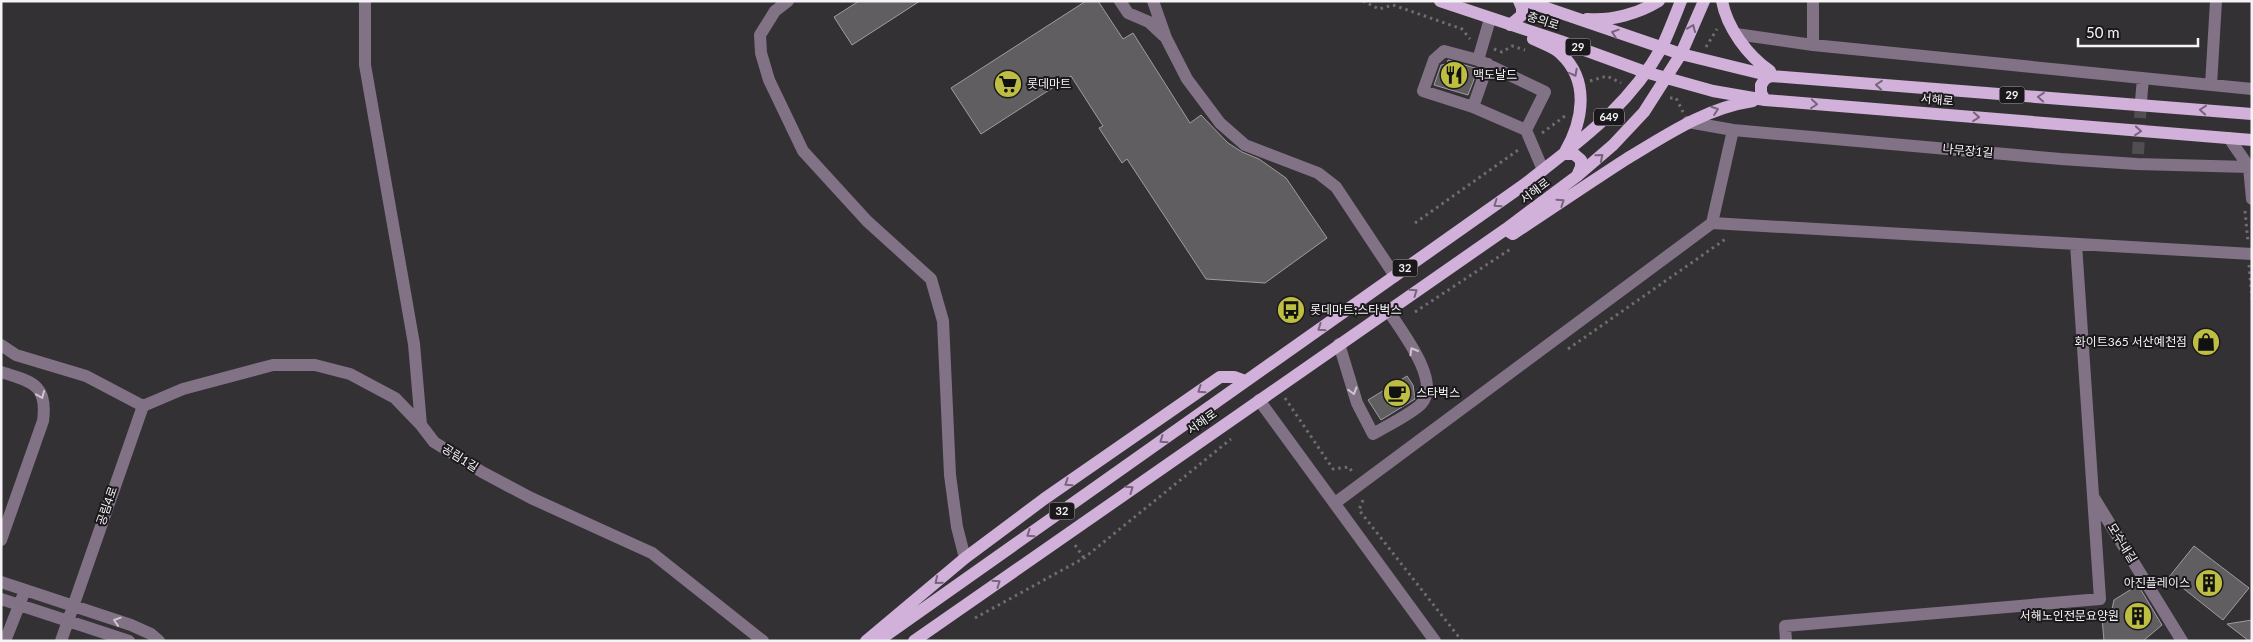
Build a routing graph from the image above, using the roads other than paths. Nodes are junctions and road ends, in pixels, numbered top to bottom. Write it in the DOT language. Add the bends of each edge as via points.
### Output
graph roads {
  1 [pos="365,1"];
  2 [pos="788,1"];
  3 [pos="1120,1"];
  4 [pos="1154,1"];
  5 [pos="1440,1"];
  6 [pos="1519,1"];
  7 [pos="1526,1"];
  8 [pos="1659,1"];
  9 [pos="1681,1"];
  10 [pos="1704,1"];
  11 [pos="1722,1"];
  12 [pos="1813,1"];
  13 [pos="2216,1"];
  14 [pos="1568,16"];
  15 [pos="1490,19"];
  16 [pos="1510,25"];
  17 [pos="1736,34"];
  18 [pos="1166,38"];
  19 [pos="1813,44"];
  20 [pos="1661,47"];
  21 [pos="1681,54"];
  22 [pos="1483,62"];
  23 [pos="1644,72"];
  24 [pos="1771,76"];
  25 [pos="1665,78"];
  26 [pos="2142,78"];
  27 [pos="2210,85"];
  28 [pos="2252,89"];
  29 [pos="1765,100"];
  30 [pos="2141,101"];
  31 [pos="1473,107"];
  32 [pos="2252,114"];
  33 [pos="1688,122"];
  34 [pos="1526,130"];
  35 [pos="1733,130"];
  36 [pos="2229,138"];
  37 [pos="2252,140"];
  38 [pos="1564,154"];
  39 [pos="2250,166"];
  40 [pos="1543,170"];
  41 [pos="1577,176"];
  42 [pos="2252,199"];
  43 [pos="1712,223"];
  44 [pos="1506,229"];
  45 [pos="2076,244"];
  46 [pos="2252,254"];
  47 [pos="1395,276"];
  48 [pos="1388,310"];
  49 [pos="1339,344"];
  50 [pos="1,345"];
  51 [pos="1,372"];
  52 [pos="1245,381"];
  53 [pos="1259,400"];
  54 [pos="143,406"];
  55 [pos="421,425"];
  56 [pos="2093,496"];
  57 [pos="1335,503"];
  58 [pos="1,540"];
  59 [pos="965,558"];
  60 [pos="1,582"];
  61 [pos="24,591"];
  62 [pos="1,599"];
  63 [pos="19,604"];
  64 [pos="74,606"];
  65 [pos="68,620"];
  66 [pos="5,641"];
  67 [pos="61,641"];
  68 [pos="129,641"];
  69 [pos="159,641"];
  70 [pos="763,641"];
  71 [pos="866,641"];
  72 [pos="878,641"];
  73 [pos="914,641"];
  74 [pos="1435,641"];
  75 [pos="1786,641"];
  76 [pos="2182,641"];
  1 -- 55 [label="street" via="365,65 414,344"];
  2 -- 59 [label="street" via="775,12 760,35 761,53 803,151 867,221 931,279 943,321 950,475 957,528"];
  3 -- 18 [label="street" via="1128,13 1149,22"];
  4 -- 18 [label="street"];
  5 -- 15 [label="main road, 충의로 / 29"];
  6 -- 16 [label="main road" via="1522,15"];
  7 -- 14 [label="main road, 충의로 / 29"];
  8 -- 14 [label="main road" via="1644,9 1605,19"];
  9 -- 20 [label="main road, 서해로"];
  21 -- 10 [label="main road, one-way"];
  11 -- 17 [label="main road"];
  12 -- 19 [label="street"];
  13 -- 27 [label="street"];
  20 -- 14 [label="main road, 충의로 / 29, one-way"];
  15 -- 16 [label="main road, 충의로 / 29"];
  15 -- 22 [label="street"];
  16 -- 23 [label="main road, 충의로 / 29"];
  16 -- 38 [label="main road, 32, one-way" via="1513,30 1561,54 1577,78 1582,98 1571,142"];
  17 -- 19 [label="street"];
  17 -- 24 [label="main road"];
  18 -- 47 [label="street" via="1187,78 1220,123 1245,145 1318,173 1336,187"];
  19 -- 26 [label="street"];
  20 -- 21 [label="main road, 충의로 / 29"];
  20 -- 23 [label="main road, 서해로"];
  21 -- 24 [label="main road, 서해로 / 29"];
  21 -- 25 [label="main road, 32"];
  22 -- 31 [label="street"];
  22 -- 31 [label="street" via="1450,52 1440,53 1434,60 1423,91"];
  22 -- 34 [label="street" via="1545,92"];
  23 -- 25 [label="main road, 충의로 / 29"];
  23 -- 38 [label="main road, 서해로 / 649" via="1608,117"];
  24 -- 29 [label="main road" via="1761,85"];
  32 -- 24 [label="main road, 서해로 / 29, one-way"];
  25 -- 29 [label="main road, 서해로 / 29"];
  41 -- 25 [label="main road, 서해로 / 32, one-way" via="1613,146 1644,112"];
  26 -- 27 [label="street"];
  26 -- 30 [label="street"];
  27 -- 28 [label="street"];
  33 -- 29 [label="main road, one-way" via="1727,106"];
  29 -- 36 [label="main road, 서해로 / 29, one-way"];
  31 -- 34 [label="street"];
  33 -- 35 [label="street, 나무장1길"];
  44 -- 33 [label="main road, one-way" via="1513,234"];
  34 -- 40 [label="street"];
  35 -- 39 [label="street, 나무장1길"];
  35 -- 43 [label="street"];
  36 -- 37 [label="main road, 서해로 / 29"];
  36 -- 39 [label="street"];
  38 -- 40 [label="main road, 서해로 / 32"];
  38 -- 41 [label="main road" via="1574,154 1581,160"];
  39 -- 42 [label="street"];
  40 -- 47 [label="main road, 서해로 / 32, one-way"];
  41 -- 44 [label="main road, 서해로 / 32"];
  43 -- 45 [label="street"];
  43 -- 57 [label="street" via="1363,488"];
  48 -- 44 [label="main road, 서해로 / 32, one-way"];
  45 -- 46 [label="street"];
  45 -- 56 [label="street"];
  47 -- 52 [label="main road, 서해로 / 32, one-way"];
  48 -- 49 [label="main road, 서해로 / 32"];
  49 -- 48 [label="street, one-way" via="1357,403 1374,434 1422,404 1427,393 1425,371"];
  49 -- 53 [label="main road, 서해로 / 32"];
  50 -- 54 [label="street" via="16,355 86,376"];
  51 -- 58 [label="street, one-way" via="34,384 43,395 43,421"];
  52 -- 59 [label="main road, one-way" via="1234,377 1220,378 1044,499"];
  52 -- 72 [label="main road, 서해로 / 32, one-way"];
  53 -- 57 [label="street"];
  73 -- 53 [label="main road, 서해로 / 32, one-way"];
  54 -- 55 [label="street, 공림1길" via="229,375 273,365 315,365 350,374 380,388 395,398"];
  54 -- 64 [label="street, 공림4로"];
  55 -- 70 [label="street, 공림1길" via="434,442 482,472 652,553"];
  56 -- 75 [label="street" via="2100,599 1785,626"];
  56 -- 76 [label="street, 모수내길"];
  57 -- 74 [label="street"];
  59 -- 71 [label="main road, one-way"];
  60 -- 61 [label="street"];
  61 -- 63 [label="street"];
  61 -- 64 [label="street"];
  62 -- 63 [label="street"];
  63 -- 65 [label="street"];
  63 -- 66 [label="street"];
  64 -- 65 [label="street, 공림4로"];
  69 -- 64 [label="street, one-way" via="131,625"];
  65 -- 67 [label="street, 공림4로"];
  65 -- 68 [label="street"];
}
